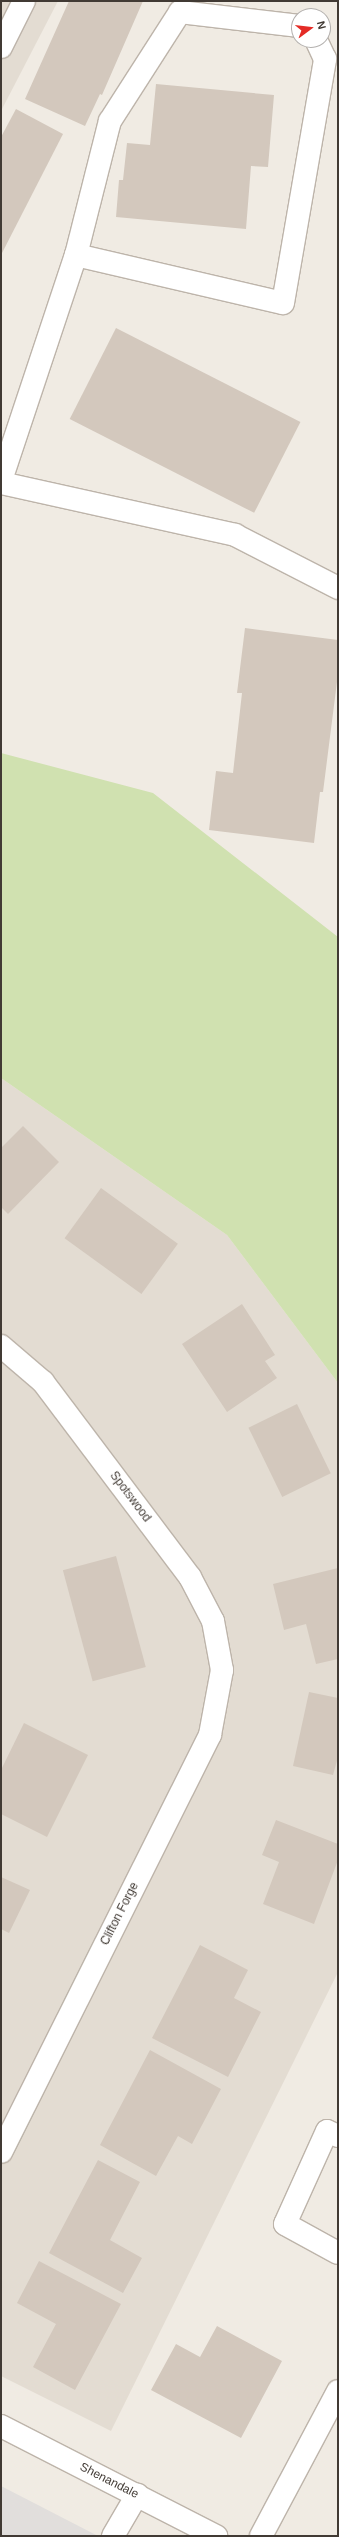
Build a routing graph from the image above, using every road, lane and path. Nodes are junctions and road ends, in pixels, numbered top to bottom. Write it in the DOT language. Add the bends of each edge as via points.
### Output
graph roads {
  1 [pos="24,1"];
  2 [pos="291,25"];
  3 [pos="1,47"];
  4 [pos="320,48"];
  5 [pos="76,255"];
  6 [pos="1,481"];
  7 [pos="338,588"];
  8 [pos="1,1346"];
  9 [pos="222,1670"];
  10 [pos="338,2136"];
  11 [pos="1,2152"];
  12 [pos="338,2253"];
  13 [pos="338,2391"];
  14 [pos="1,2426"];
  15 [pos="137,2495"];
  16 [pos="114,2536"];
  17 [pos="216,2536"];
  18 [pos="261,2536"];
  1 -- 3 [label="street"];
  2 -- 5 [label="street" via="180,12 110,121"];
  4 -- 5 [label="street" via="325,59 283,303"];
  5 -- 6 [label="street"];
  6 -- 7 [label="street" via="235,535"];
  8 -- 9 [label="street, Spotswood" via="43,1382 190,1577 213,1621"];
  9 -- 11 [label="street, Clifton Forge" via="210,1735"];
  10 -- 12 [label="street" via="327,2130 285,2224"];
  13 -- 18 [label="street"];
  14 -- 15 [label="street, Shenandale"];
  15 -- 16 [label="street"];
  15 -- 17 [label="street, Shenandale"];
}
